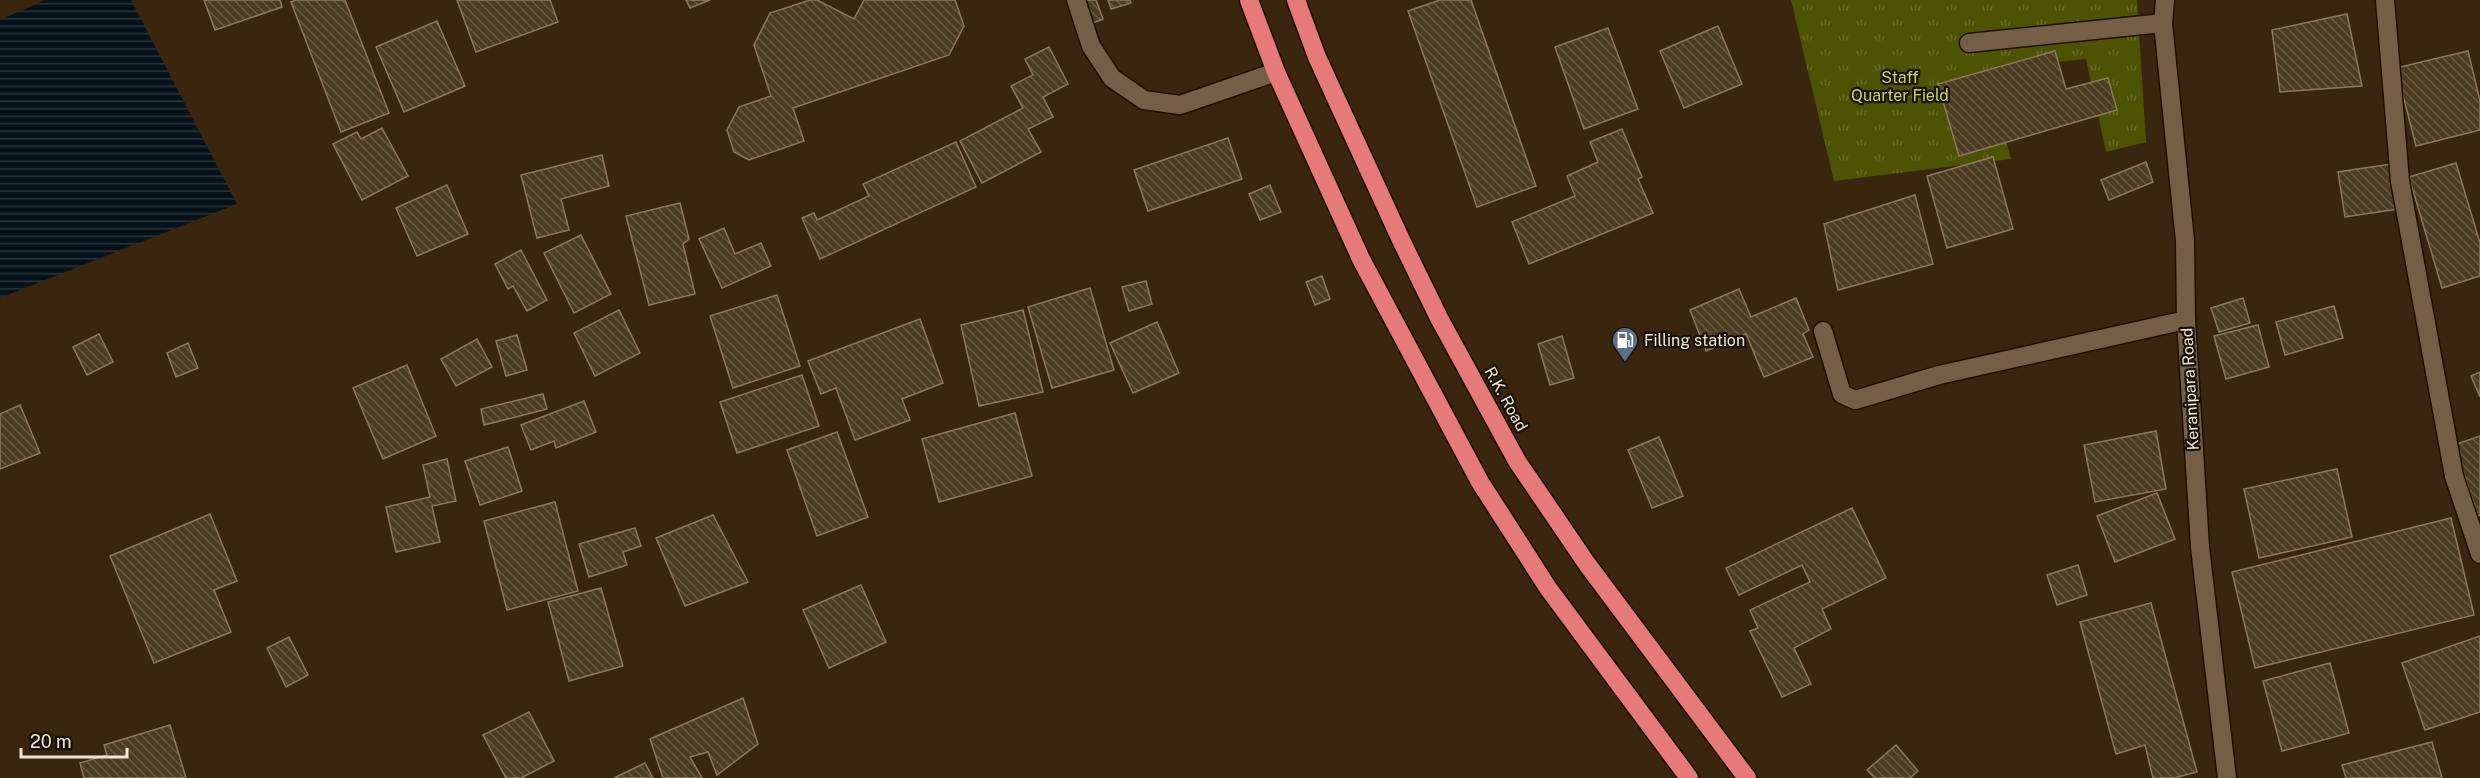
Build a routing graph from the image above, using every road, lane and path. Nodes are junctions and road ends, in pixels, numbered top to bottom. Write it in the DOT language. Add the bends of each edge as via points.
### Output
graph roads {
  1 [pos="1076,0"];
  2 [pos="1249,0"];
  3 [pos="1296,0"];
  4 [pos="2165,0"];
  5 [pos="2385,0"];
  6 [pos="2163,23"];
  7 [pos="1969,43"];
  8 [pos="1276,72"];
  9 [pos="2186,320"];
  10 [pos="1823,331"];
  11 [pos="2480,554"];
  12 [pos="1689,778"];
  13 [pos="1747,778"];
  14 [pos="2227,778"];
  1 -- 8 [label="street" via="1091,46 1112,78 1144,100 1180,105"];
  2 -- 8 [label="highway"];
  3 -- 13 [label="highway, R.K. Road" via="1317,57 1420,279 1517,461 1587,564"];
  4 -- 6 [label="street, Keranipara Road"];
  5 -- 11 [label="street" via="2400,181 2454,476"];
  6 -- 7 [label="street"];
  6 -- 9 [label="street, Keranipara Road" via="2185,242"];
  8 -- 12 [label="highway" via="1361,259 1480,482 1548,588"];
  9 -- 10 [label="street" via="1938,375 1855,400 1842,394"];
  9 -- 14 [label="street, Keranipara Road" via="2200,547"];
}
